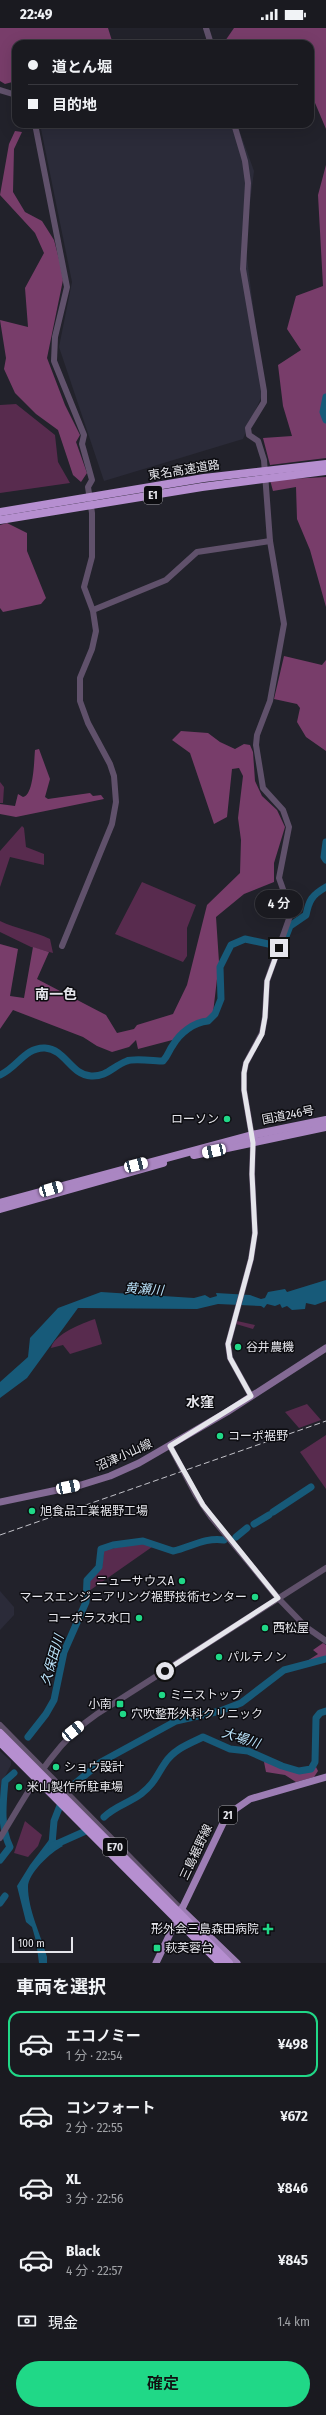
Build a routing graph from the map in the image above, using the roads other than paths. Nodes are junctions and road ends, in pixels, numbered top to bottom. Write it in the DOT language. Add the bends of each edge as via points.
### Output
graph roads {
  1 [pos="206,28"];
  2 [pos="210,40"];
  3 [pos="0,90"];
  4 [pos="12,94"];
  5 [pos="36,128"];
  6 [pos="235,128"];
  7 [pos="326,464"];
  8 [pos="306,469"];
  9 [pos="326,472"];
  10 [pos="0,512"];
  11 [pos="0,520"];
  12 [pos="270,542"];
  13 [pos="93,610"];
  14 [pos="62,946"];
  15 [pos="326,1120"];
  16 [pos="326,1127"];
  17 [pos="253,1139"];
  18 [pos="0,1203"];
  19 [pos="0,1209"];
  20 [pos="326,1348"];
  21 [pos="251,1396"];
  22 [pos="170,1446"];
  23 [pos="0,1502"];
  24 [pos="326,1568"];
  25 [pos="278,1598"];
  26 [pos="326,1640"];
  27 [pos="0,1725"];
  28 [pos="0,1733"];
  29 [pos="0,1738"];
  30 [pos="0,1742"];
  31 [pos="44,1768"];
  32 [pos="38,1777"];
  33 [pos="326,1778"];
  34 [pos="0,1838"];
  35 [pos="181,1909"];
  36 [pos="177,1918"];
  37 [pos="156,1963"];
  38 [pos="220,1963"];
  39 [pos="229,1963"];
  40 [pos="237,1963"];
  1 -- 2 [label="street"];
  3 -- 4 [label="street"];
  5 -- 13 [label="street" via="67,286 55,337 54,361 84,435 82,444 92,480 88,490 92,513 92,557 84,587"];
  6 -- 12 [label="street" via="245,161 248,183 243,269 264,392 264,402 248,428 249,435 258,441 264,460"];
  7 -- 8 [label="highway, 東名高速道路 / E1"];
  8 -- 9 [label="highway, 東名高速道路 / E1"];
  8 -- 10 [label="highway, 東名高速道路 / E1" via="204,478"];
  8 -- 11 [label="highway, 東名高速道路 / E1"];
  12 -- 13 [label="street" via="197,552 166,580"];
  12 -- 17 [label="street" via="284,630 270,701 257,735 256,745 263,788 283,810 289,827 278,878 290,909 290,916 267,981 262,1034 246,1063 244,1073 244,1090"];
  13 -- 14 [label="street" via="95,641 80,678 80,701 88,723 110,764 114,776 116,802 110,829"];
  15 -- 17 [label="highway, 国道246号"];
  16 -- 17 [label="highway, 国道246号"];
  17 -- 18 [label="highway, 国道246号"];
  17 -- 19 [label="highway, 国道246号"];
  17 -- 21 [label="street" via="255,1233 229,1334 228,1351"];
  20 -- 21 [label="main road, 沼津小山線"];
  21 -- 22 [label="main road, 沼津小山線"];
  22 -- 23 [label="main road, 沼津小山線" via="110,1476 81,1485"];
  22 -- 25 [label="street" via="203,1505"];
  24 -- 25 [label="street"];
  25 -- 26 [label="street" via="306,1627"];
  25 -- 31 [label="street" via="85,1722 63,1742"];
  27 -- 31 [label="street"];
  28 -- 39 [label="highway, E70"];
  29 -- 32 [label="street"];
  30 -- 38 [label="highway, E70"];
  31 -- 32 [label="street"];
  31 -- 35 [label="street"];
  32 -- 34 [label="street"];
  32 -- 36 [label="street"];
  33 -- 35 [label="main road, 三島裾野線 / 21" via="263,1794 238,1805 223,1820"];
  35 -- 36 [label="main road, 三島裾野線 / 21"];
  35 -- 40 [label="main road"];
  36 -- 37 [label="main road, 三島裾野線 / 21"];
  36 -- 38 [label="main road"];
}
